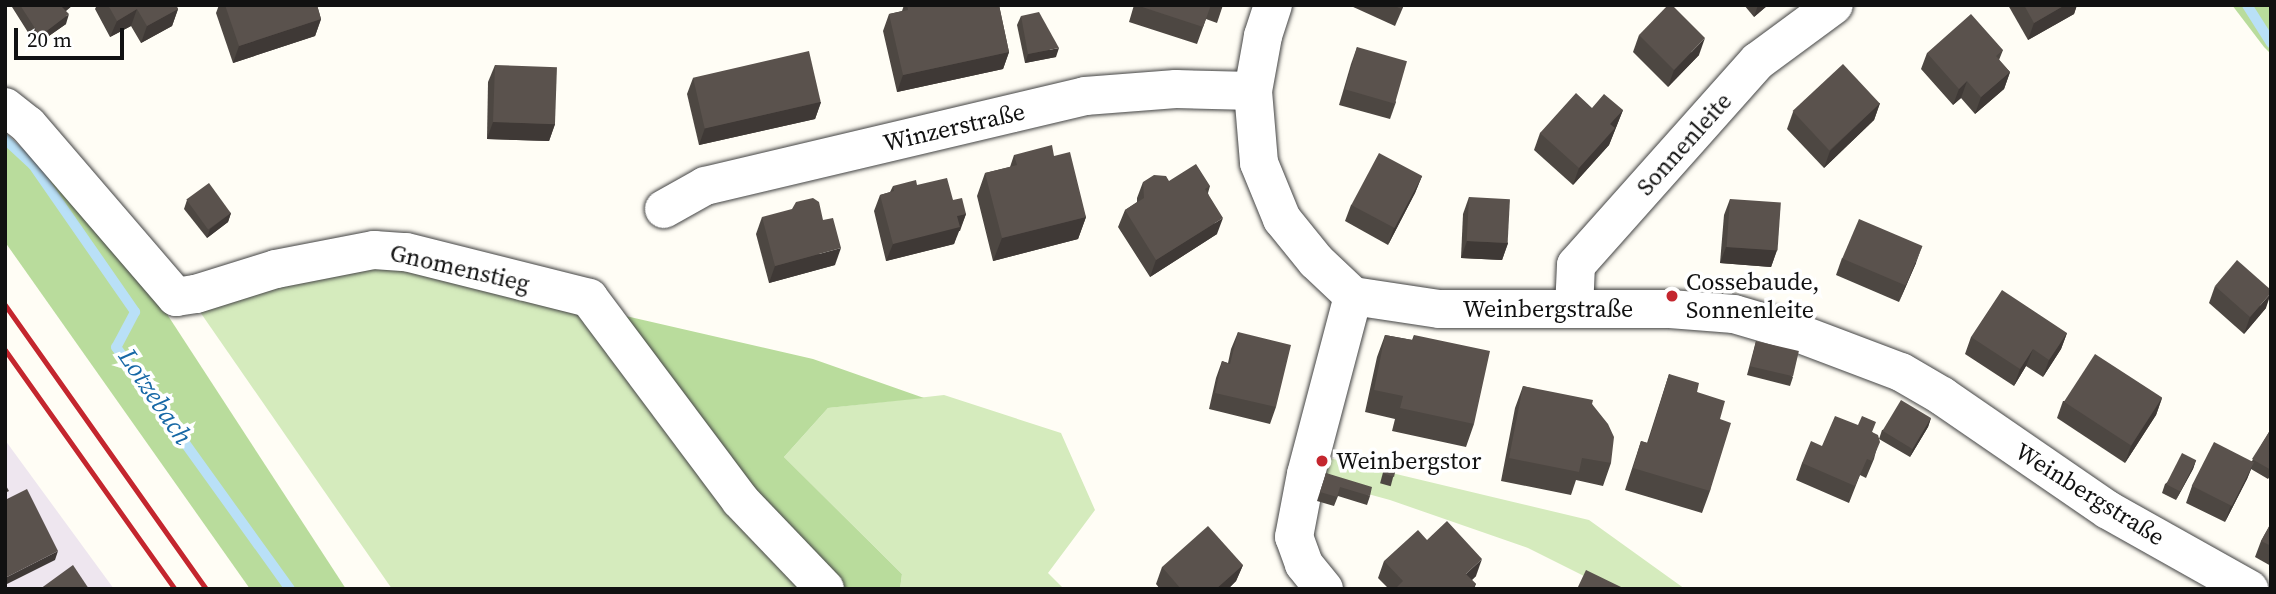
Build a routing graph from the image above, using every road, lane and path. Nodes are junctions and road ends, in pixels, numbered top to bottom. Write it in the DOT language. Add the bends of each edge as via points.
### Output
graph roads {
  1 [pos="1273,5"];
  2 [pos="1834,5"];
  3 [pos="1253,91"];
  4 [pos="5,107"];
  5 [pos="664,209"];
  6 [pos="1353,296"];
  7 [pos="1574,309"];
  8 [pos="825,589"];
  9 [pos="1324,589"];
  10 [pos="2249,589"];
  1 -- 3 [label="street"];
  2 -- 7 [label="street, Sonnenleite" via="1758,61 1576,265"];
  3 -- 5 [label="street, Winzerstraße" via="1176,89 1085,96 705,186"];
  3 -- 6 [label="street" via="1259,163 1282,219"];
  4 -- 8 [label="street, Gnomenstieg" via="27,125 176,297 276,269 374,250 406,252 589,298 740,500"];
  6 -- 7 [label="street, Weinbergstraße" via="1439,309"];
  6 -- 9 [label="street" via="1294,537 1304,564"];
  7 -- 10 [label="street, Weinbergstraße" via="1734,314 1856,353 1901,372 2108,510"];
}
